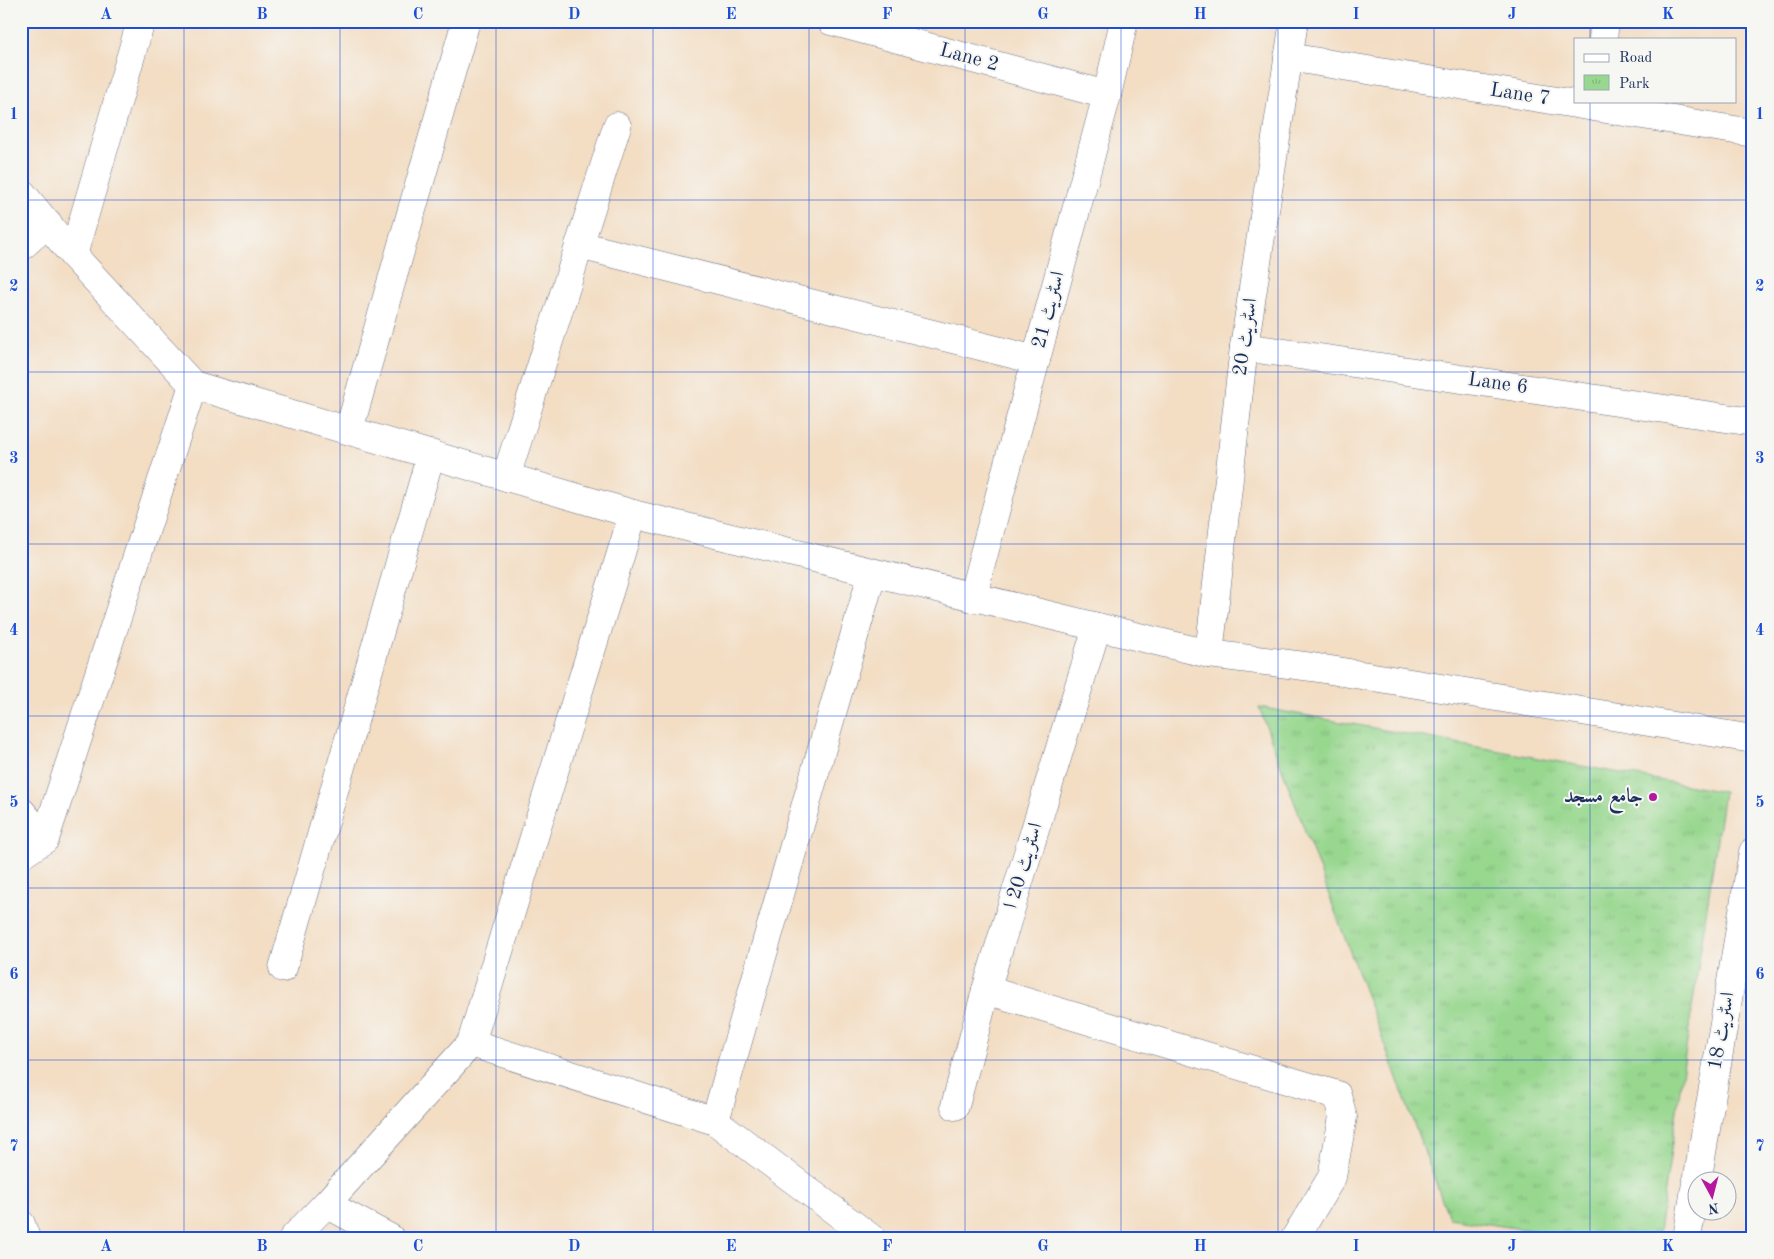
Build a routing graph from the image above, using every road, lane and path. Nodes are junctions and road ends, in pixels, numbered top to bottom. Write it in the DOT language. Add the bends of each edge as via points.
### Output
graph roads {
  1 [pos="141,21"];
  2 [pos="466,21"];
  3 [pos="831,21"];
  4 [pos="1124,21"];
  5 [pos="1294,21"];
  6 [pos="1605,21"];
  7 [pos="1603,38"];
  8 [pos="1288,56"];
  9 [pos="1107,95"];
  10 [pos="1574,101"];
  11 [pos="1580,102"];
  12 [pos="1593,104"];
  13 [pos="617,126"];
  14 [pos="1753,133"];
  15 [pos="21,192"];
  16 [pos="48,223"];
  17 [pos="579,245"];
  18 [pos="21,247"];
  19 [pos="73,255"];
  20 [pos="1244,347"];
  21 [pos="1036,360"];
  22 [pos="193,385"];
  23 [pos="1753,422"];
  24 [pos="349,430"];
  25 [pos="430,454"];
  26 [pos="506,476"];
  27 [pos="633,514"];
  28 [pos="872,574"];
  29 [pos="972,598"];
  30 [pos="1097,627"];
  31 [pos="1209,654"];
  32 [pos="1753,739"];
  33 [pos="21,811"];
  34 [pos="45,839"];
  35 [pos="1753,852"];
  36 [pos="21,855"];
  37 [pos="283,968"];
  38 [pos="986,990"];
  39 [pos="471,1043"];
  40 [pos="955,1106"];
  41 [pos="715,1121"];
  42 [pos="1699,1172"];
  43 [pos="326,1204"];
  44 [pos="1690,1222"];
  45 [pos="21,1224"];
  46 [pos="26,1238"];
  47 [pos="293,1238"];
  48 [pos="390,1238"];
  49 [pos="871,1238"];
  50 [pos="1294,1238"];
  51 [pos="1687,1238"];
  1 -- 19 [label="street"];
  2 -- 24 [label="street"];
  3 -- 9 [label="street, Lane 2"];
  4 -- 9 [label="street, اسٹریٹ 21"];
  5 -- 8 [label="street, اسٹریٹ 20"];
  6 -- 7 [label="street"];
  8 -- 10 [label="street, Lane 7"];
  8 -- 20 [label="street, اسٹریٹ 20"];
  9 -- 21 [label="street, اسٹریٹ 21"];
  11 -- 12 [label="street, Lane 7"];
  12 -- 14 [label="street, Lane 7"];
  13 -- 17 [label="street"];
  15 -- 16 [label="street"];
  16 -- 18 [label="street"];
  16 -- 19 [label="street"];
  17 -- 21 [label="street"];
  17 -- 26 [label="street"];
  19 -- 22 [label="street"];
  20 -- 23 [label="street, Lane 6"];
  20 -- 31 [label="street, اسٹریٹ 20"];
  21 -- 29 [label="street, اسٹریٹ 21"];
  22 -- 24 [label="street"];
  22 -- 34 [label="street"];
  24 -- 25 [label="street"];
  25 -- 26 [label="street"];
  25 -- 37 [label="street"];
  26 -- 27 [label="street"];
  27 -- 28 [label="street"];
  27 -- 39 [label="street"];
  28 -- 29 [label="street"];
  28 -- 41 [label="street"];
  29 -- 30 [label="street"];
  30 -- 31 [label="street"];
  30 -- 38 [label="street, اسٹریٹ 20 ا"];
  31 -- 32 [label="street" via="1312,667"];
  33 -- 34 [label="street"];
  34 -- 36 [label="street"];
  35 -- 42 [label="street, اسٹریٹ 18"];
  38 -- 40 [label="street, اسٹریٹ 20 ا"];
  38 -- 50 [label="street" via="1337,1095 1343,1117 1332,1177"];
  39 -- 41 [label="street"];
  39 -- 43 [label="street"];
  41 -- 49 [label="street"];
  43 -- 47 [label="street"];
  43 -- 48 [label="street"];
  44 -- 51 [label="street, اسٹریٹ 18"];
  45 -- 46 [label="street"];
}
